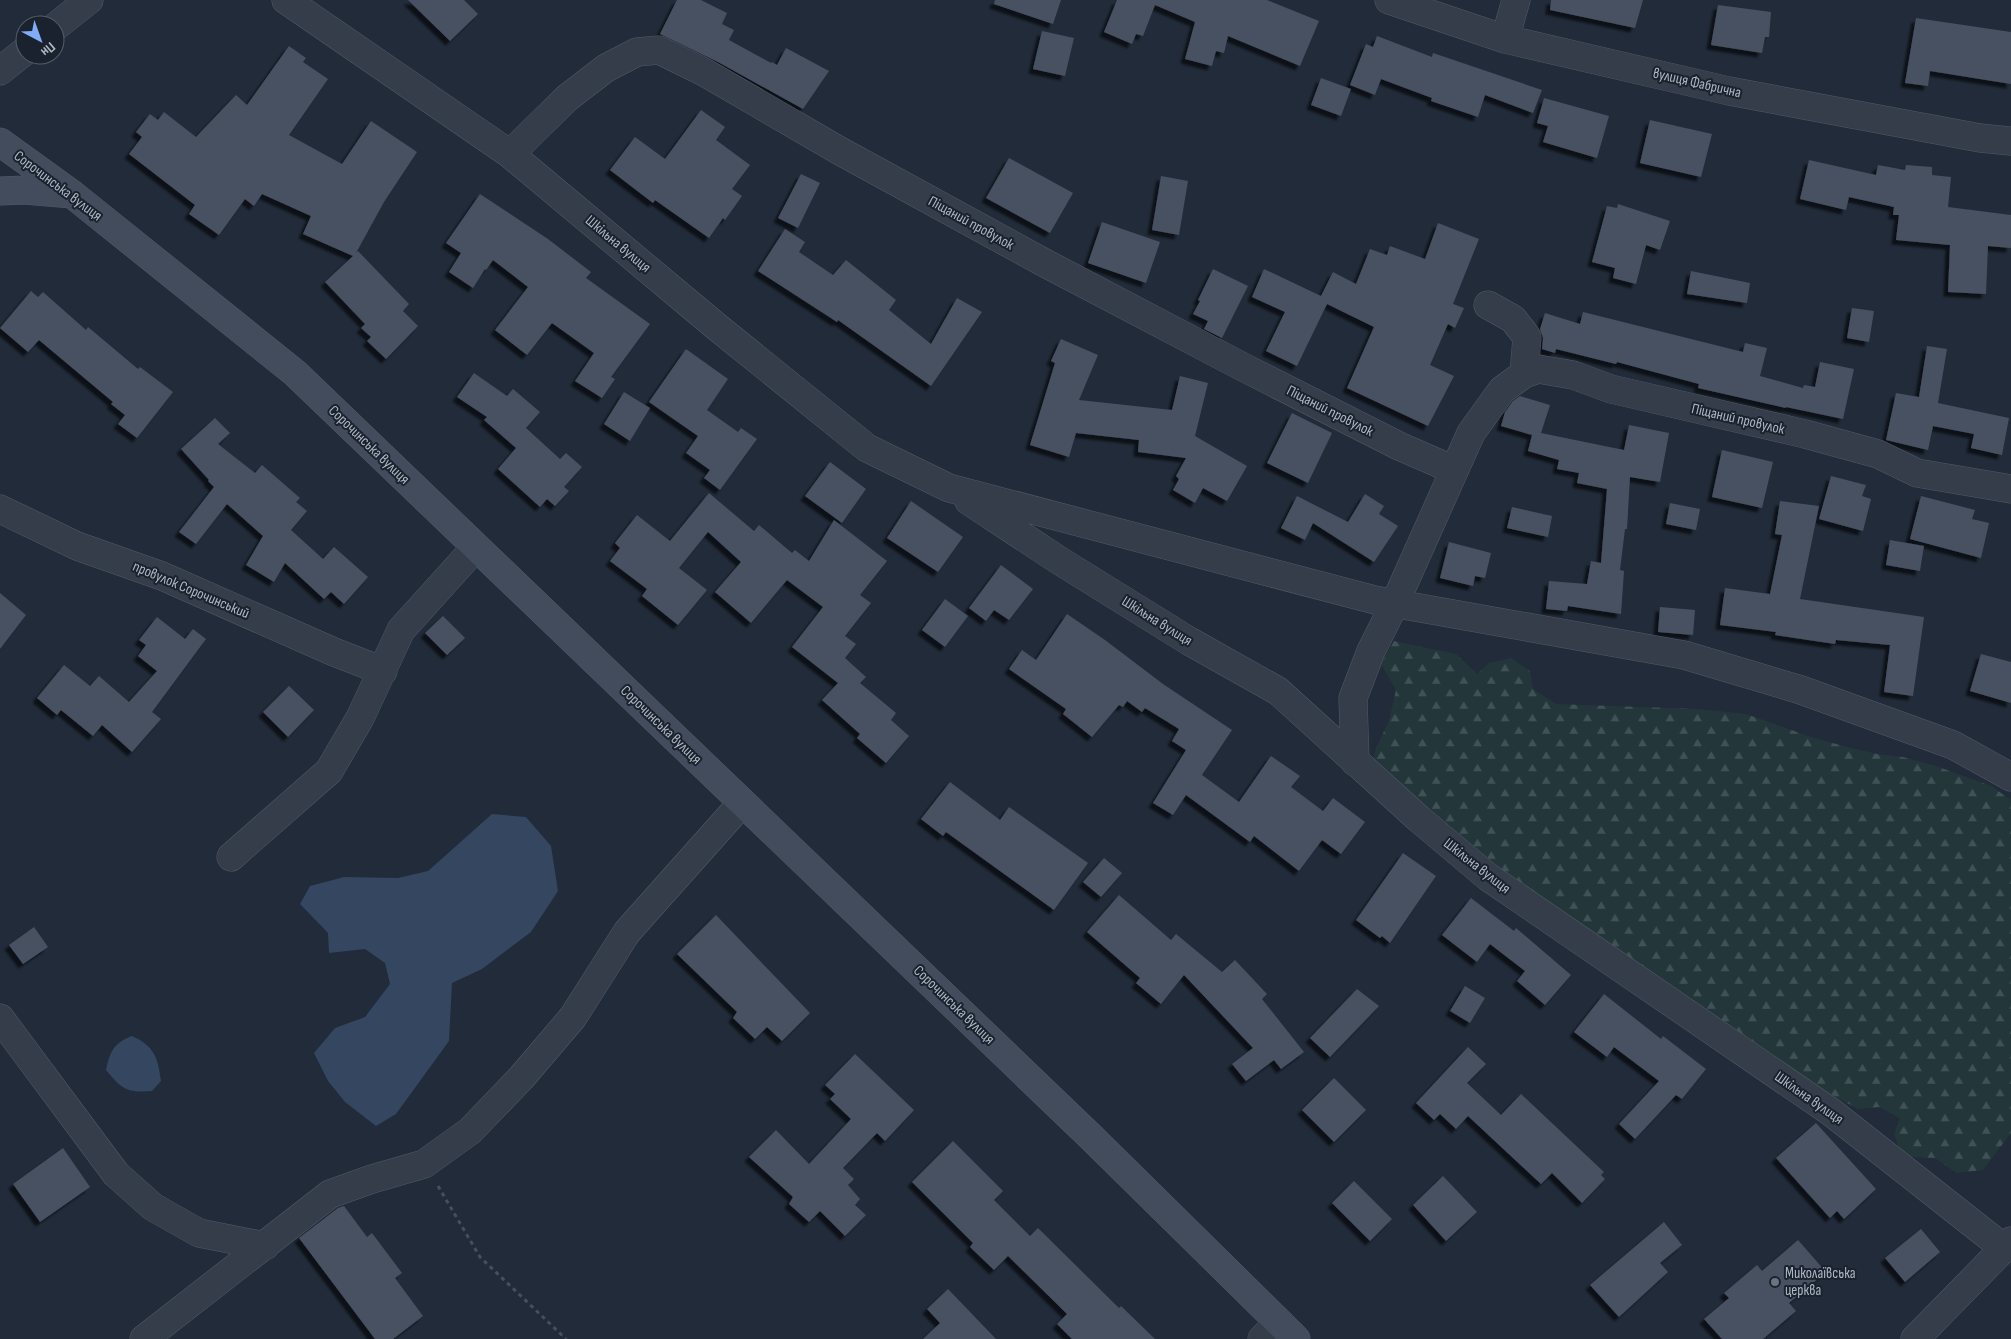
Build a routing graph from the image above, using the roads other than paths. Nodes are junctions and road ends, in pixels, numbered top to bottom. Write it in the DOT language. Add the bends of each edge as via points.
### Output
graph roads {
  1 [pos="89,0"];
  2 [pos="286,0"];
  3 [pos="1389,0"];
  4 [pos="1516,0"];
  5 [pos="65,19"];
  6 [pos="1505,39"];
  7 [pos="15,59"];
  8 [pos="0,71"];
  9 [pos="2011,141"];
  10 [pos="0,142"];
  11 [pos="510,154"];
  12 [pos="0,191"];
  13 [pos="72,194"];
  14 [pos="1488,305"];
  15 [pos="1524,374"];
  16 [pos="1454,470"];
  17 [pos="949,488"];
  18 [pos="2011,488"];
  19 [pos="0,509"];
  20 [pos="476,547"];
  21 [pos="1395,603"];
  22 [pos="383,670"];
  23 [pos="1356,762"];
  24 [pos="2011,777"];
  25 [pos="742,803"];
  26 [pos="231,857"];
  27 [pos="0,1018"];
  28 [pos="2008,1245"];
  29 [pos="265,1246"];
  30 [pos="1279,1333"];
  31 [pos="144,1339"];
  32 [pos="1915,1339"];
  1 -- 5 [label="street"];
  2 -- 11 [label="street, Шкільна вулиця"];
  3 -- 6 [label="street, вулиця Фабрична"];
  4 -- 6 [label="street"];
  6 -- 9 [label="street, вулиця Фабрична" via="1728,91"];
  7 -- 8 [label="street"];
  10 -- 13 [label="main road, Сорочинська вулиця"];
  11 -- 16 [label="street, Піщаний провулок" via="566,98 606,68 637,52 659,50 1052,267 1398,446"];
  11 -- 17 [label="street, Шкільна вулиця" via="868,448"];
  12 -- 13 [label="main road"];
  13 -- 20 [label="main road, Сорочинська вулиця" via="295,373"];
  14 -- 15 [label="street" via="1513,319 1527,337"];
  15 -- 16 [label="street, Піщаний провулок" via="1502,390 1471,433"];
  15 -- 18 [label="street, Піщаний провулок" via="1538,369 1573,375 1611,389 1878,454 1917,473"];
  16 -- 21 [label="street, Піщаний провулок"];
  17 -- 21 [label="street, Шкільна вулиця"];
  17 -- 23 [label="street, Шкільна вулиця" via="1188,641 1278,691"];
  19 -- 22 [label="street, провулок Сорочинський" via="78,546 162,576 334,652"];
  20 -- 22 [label="street" via="400,630"];
  20 -- 25 [label="main road, Сорочинська вулиця"];
  21 -- 23 [label="street, Піщаний провулок" via="1353,698"];
  21 -- 24 [label="street, Шкільна вулиця" via="1684,655 1801,690 1953,745"];
  22 -- 26 [label="street" via="329,771"];
  23 -- 28 [label="street, Шкільна вулиця" via="1488,877 1831,1112"];
  25 -- 29 [label="street" via="627,932 573,1017 470,1131 424,1164 330,1194"];
  25 -- 30 [label="main road, Сорочинська вулиця" via="1092,1138"];
  27 -- 29 [label="street" via="116,1174 153,1207 199,1233"];
  28 -- 32 [label="street"];
  29 -- 31 [label="street"];
}
